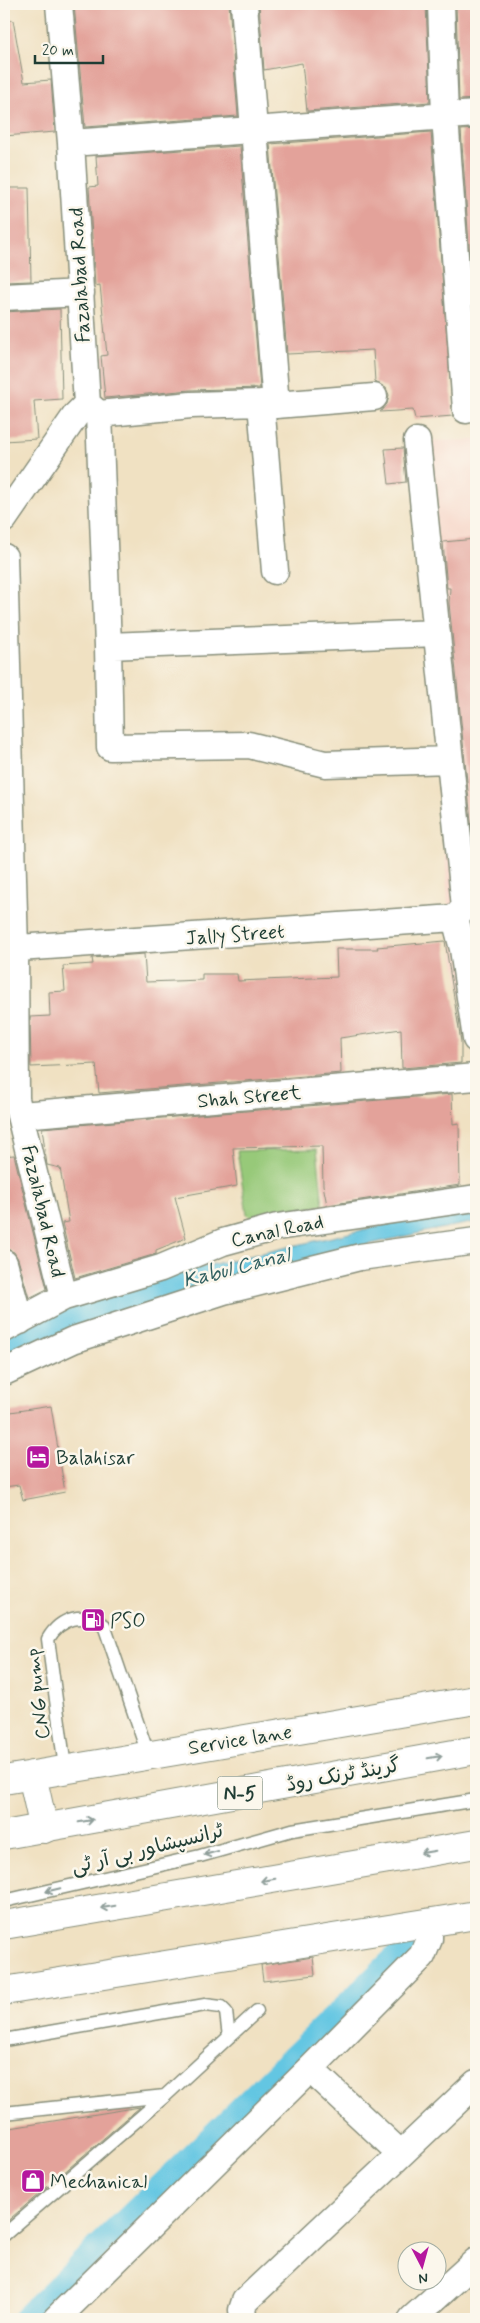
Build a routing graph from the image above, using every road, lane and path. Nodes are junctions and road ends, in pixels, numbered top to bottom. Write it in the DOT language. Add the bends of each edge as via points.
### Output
graph roads {
  1 [pos="59,4"];
  2 [pos="244,4"];
  3 [pos="441,4"];
  4 [pos="476,114"];
  5 [pos="445,116"];
  6 [pos="254,130"];
  7 [pos="71,143"];
  8 [pos="81,293"];
  9 [pos="4,297"];
  10 [pos="374,398"];
  11 [pos="268,404"];
  12 [pos="93,409"];
  13 [pos="466,410"];
  14 [pos="417,441"];
  15 [pos="4,520"];
  16 [pos="4,557"];
  17 [pos="276,571"];
  18 [pos="437,633"];
  19 [pos="108,646"];
  20 [pos="5,701"];
  21 [pos="450,760"];
  22 [pos="455,918"];
  23 [pos="9,949"];
  24 [pos="476,1039"];
  25 [pos="476,1077"];
  26 [pos="21,1115"];
  27 [pos="476,1198"];
  28 [pos="476,1241"];
  29 [pos="4,1263"];
  30 [pos="64,1297"];
  31 [pos="12,1325"];
  32 [pos="4,1372"];
  33 [pos="476,1700"];
  34 [pos="476,1750"];
  35 [pos="148,1754"];
  36 [pos="65,1768"];
  37 [pos="32,1774"];
  38 [pos="4,1780"];
  39 [pos="476,1800"];
  40 [pos="44,1829"];
  41 [pos="4,1835"];
  42 [pos="476,1844"];
  43 [pos="4,1900"];
  44 [pos="476,1915"];
  45 [pos="429,1922"];
  46 [pos="4,1924"];
  47 [pos="4,1991"];
  48 [pos="257,2010"];
  49 [pos="229,2036"];
  50 [pos="4,2040"];
  51 [pos="310,2069"];
  52 [pos="476,2083"];
  53 [pos="165,2096"];
  54 [pos="4,2113"];
  55 [pos="401,2154"];
  56 [pos="4,2235"];
  57 [pos="476,2262"];
  58 [pos="56,2319"];
  59 [pos="244,2319"];
  60 [pos="412,2319"];
  1 -- 7 [label="street, Fazalabad Road"];
  2 -- 6 [label="street"];
  3 -- 5 [label="street"];
  4 -- 5 [label="street"];
  5 -- 6 [label="street"];
  5 -- 13 [label="street"];
  6 -- 7 [label="street"];
  6 -- 11 [label="street"];
  7 -- 8 [label="street, Fazalabad Road"];
  8 -- 9 [label="street"];
  8 -- 12 [label="street, Fazalabad Road"];
  10 -- 11 [label="street"];
  11 -- 12 [label="street"];
  11 -- 17 [label="street"];
  12 -- 15 [label="street" via="76,415"];
  12 -- 19 [label="street, Fazalabad Road"];
  14 -- 18 [label="street"];
  16 -- 20 [label="street, Fazalabad Road"];
  18 -- 19 [label="street"];
  18 -- 21 [label="street"];
  19 -- 21 [label="street, Fazalabad Road" via="110,747 249,745 325,764"];
  20 -- 23 [label="street, Fazalabad Road"];
  21 -- 22 [label="street" via="465,907"];
  22 -- 23 [label="street, Jally Street"];
  22 -- 24 [label="street" via="463,949"];
  23 -- 26 [label="street, Fazalabad Road" via="16,1099"];
  25 -- 26 [label="street, Shah Street"];
  26 -- 30 [label="street, Fazalabad Road"];
  27 -- 30 [label="street, Canal Road" via="277,1226 223,1242 161,1268"];
  28 -- 32 [label="street" via="360,1257 224,1291 73,1340"];
  29 -- 31 [label="street"];
  30 -- 31 [label="street, Canal Road"];
  33 -- 35 [label="main road, Service lane"];
  40 -- 34 [label="main road, گرینڈ ٹرنک روڈ / N-5, one-way"];
  35 -- 36 [label="main road, Service lane"];
  35 -- 36 [label="lane, CNG pump" via="104,1624 95,1619 75,1618 63,1622 48,1639"];
  36 -- 37 [label="main road, Service lane"];
  37 -- 38 [label="main road, Service lane"];
  37 -- 40 [label="main road"];
  39 -- 43 [label="lane, ٹرانسپشاور بی آر ٹی, one-way" via="292,1830 200,1856"];
  40 -- 41 [label="main road, گرینڈ ٹرنک روڈ / N-5"];
  42 -- 46 [label="main road, one-way"];
  44 -- 45 [label="main road"];
  45 -- 47 [label="main road"];
  45 -- 51 [label="street" via="429,1939 422,1956"];
  48 -- 49 [label="lane"];
  49 -- 50 [label="lane" via="226,2012 221,2007 205,2005"];
  49 -- 53 [label="lane"];
  51 -- 55 [label="street"];
  51 -- 58 [label="street"];
  52 -- 55 [label="street"];
  53 -- 54 [label="lane"];
  53 -- 56 [label="lane"];
  55 -- 59 [label="street" via="245,2301"];
  57 -- 60 [label="street"];
}
